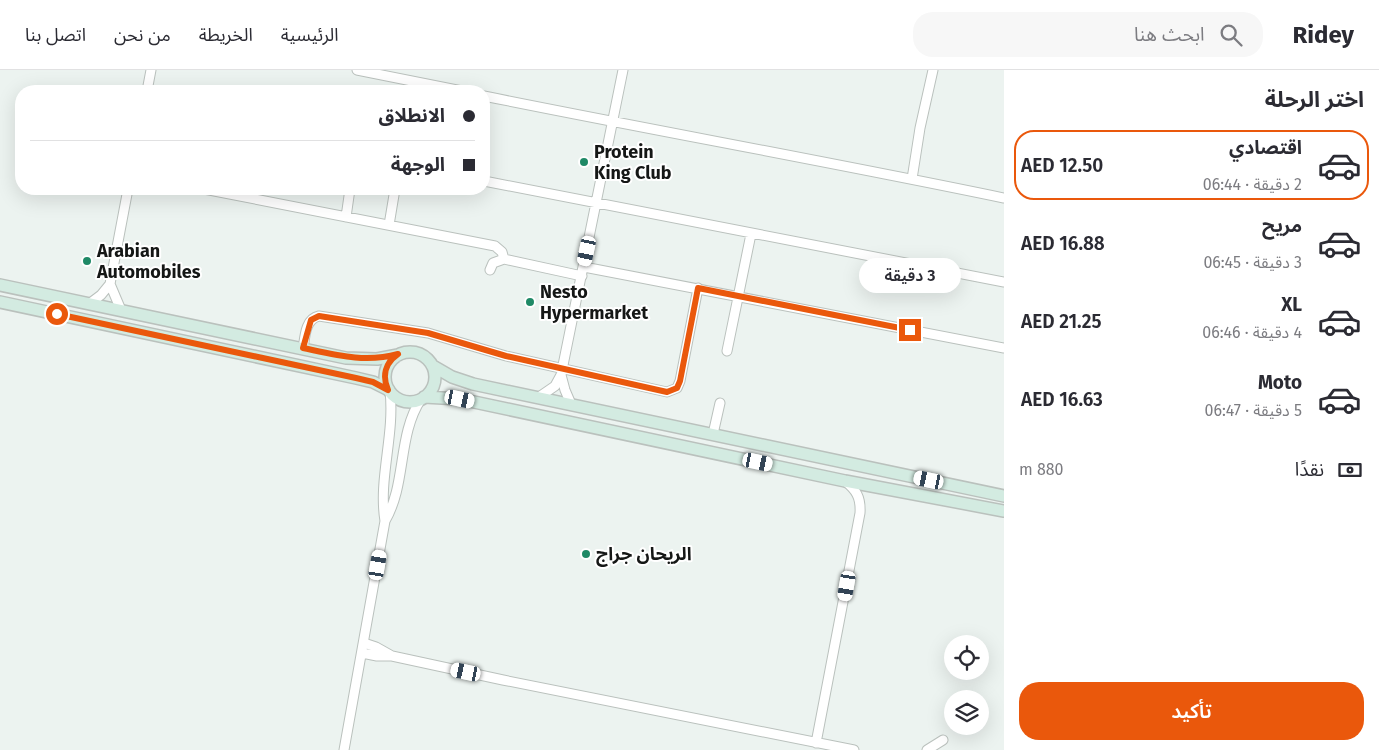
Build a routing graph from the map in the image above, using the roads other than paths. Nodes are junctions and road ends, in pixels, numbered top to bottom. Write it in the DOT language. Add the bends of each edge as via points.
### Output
graph roads {
  1 [pos="151,70"];
  2 [pos="357,70"];
  3 [pos="623,70"];
  4 [pos="933,70"];
  5 [pos="148,85"];
  6 [pos="432,85"];
  7 [pos="490,97"];
  8 [pos="613,122"];
  9 [pos="912,179"];
  10 [pos="490,182"];
  11 [pos="127,195"];
  12 [pos="236,195"];
  13 [pos="349,195"];
  14 [pos="394,195"];
  15 [pos="1004,198"];
  16 [pos="597,204"];
  17 [pos="346,216"];
  18 [pos="389,225"];
  19 [pos="751,234"];
  20 [pos="504,259"];
  21 [pos="490,270"];
  22 [pos="583,271"];
  23 [pos="1004,282"];
  24 [pos="110,284"];
  25 [pos="0,285"];
  26 [pos="14,288"];
  27 [pos="698,288"];
  28 [pos="0,290"];
  29 [pos="738,296"];
  30 [pos="0,302"];
  31 [pos="89,304"];
  32 [pos="121,310"];
  33 [pos="303,348"];
  34 [pos="1004,348"];
  35 [pos="726,351"];
  36 [pos="398,354"];
  37 [pos="432,366"];
  38 [pos="562,372"];
  39 [pos="389,390"];
  40 [pos="539,397"];
  41 [pos="422,398"];
  42 [pos="720,403"];
  43 [pos="571,404"];
  44 [pos="713,434"];
  45 [pos="845,481"];
  46 [pos="1004,496"];
  47 [pos="1004,511"];
  48 [pos="385,521"];
  49 [pos="364,644"];
  50 [pos="362,653"];
  51 [pos="392,656"];
  52 [pos="943,740"];
  53 [pos="816,743"];
  54 [pos="344,750"];
  55 [pos="854,750"];
  56 [pos="927,750"];
  1 -- 5 [label="street"];
  2 -- 6 [label="street"];
  3 -- 8 [label="street"];
  4 -- 9 [label="street"];
  7 -- 8 [label="street"];
  8 -- 9 [label="street"];
  8 -- 16 [label="street"];
  9 -- 15 [label="street"];
  10 -- 16 [label="street"];
  11 -- 24 [label="street"];
  12 -- 17 [label="street"];
  13 -- 17 [label="street"];
  14 -- 18 [label="street"];
  16 -- 19 [label="street"];
  16 -- 22 [label="street"];
  17 -- 18 [label="street"];
  18 -- 20 [label="street" via="495,246"];
  19 -- 23 [label="street"];
  19 -- 29 [label="street"];
  20 -- 21 [label="street" via="493,263"];
  20 -- 22 [label="street"];
  22 -- 27 [label="street"];
  22 -- 38 [label="street"];
  24 -- 31 [label="street"];
  24 -- 32 [label="street"];
  25 -- 26 [label="main road"];
  26 -- 28 [label="main road"];
  26 -- 31 [label="main road"];
  27 -- 29 [label="street"];
  27 -- 38 [label="street" via="680,381 674,390 663,392"];
  29 -- 34 [label="street"];
  29 -- 35 [label="street"];
  30 -- 39 [label="main road" via="356,378"];
  31 -- 32 [label="main road"];
  32 -- 33 [label="main road"];
  33 -- 36 [label="main road" via="356,359"];
  33 -- 38 [label="street" via="309,322 319,316 428,333"];
  36 -- 37 [label="main road" via="420,354"];
  36 -- 39 [label="main road" via="385,373"];
  37 -- 40 [label="main road" via="473,384"];
  37 -- 41 [label="main road" via="434,383"];
  38 -- 40 [label="street" via="555,386"];
  38 -- 43 [label="street"];
  39 -- 41 [label="main road" via="402,400"];
  39 -- 48 [label="street" via="391,428 383,500"];
  40 -- 43 [label="main road"];
  41 -- 45 [label="main road" via="460,399"];
  41 -- 48 [label="street" via="409,422 395,499"];
  42 -- 44 [label="street"];
  43 -- 44 [label="main road"];
  44 -- 46 [label="main road"];
  45 -- 47 [label="main road"];
  45 -- 53 [label="street" via="856,490 860,507"];
  48 -- 49 [label="street"];
  49 -- 50 [label="street"];
  49 -- 51 [label="street"];
  50 -- 51 [label="street"];
  50 -- 54 [label="street"];
  51 -- 53 [label="street"];
  52 -- 56 [label="street"];
  53 -- 55 [label="street"];
}
